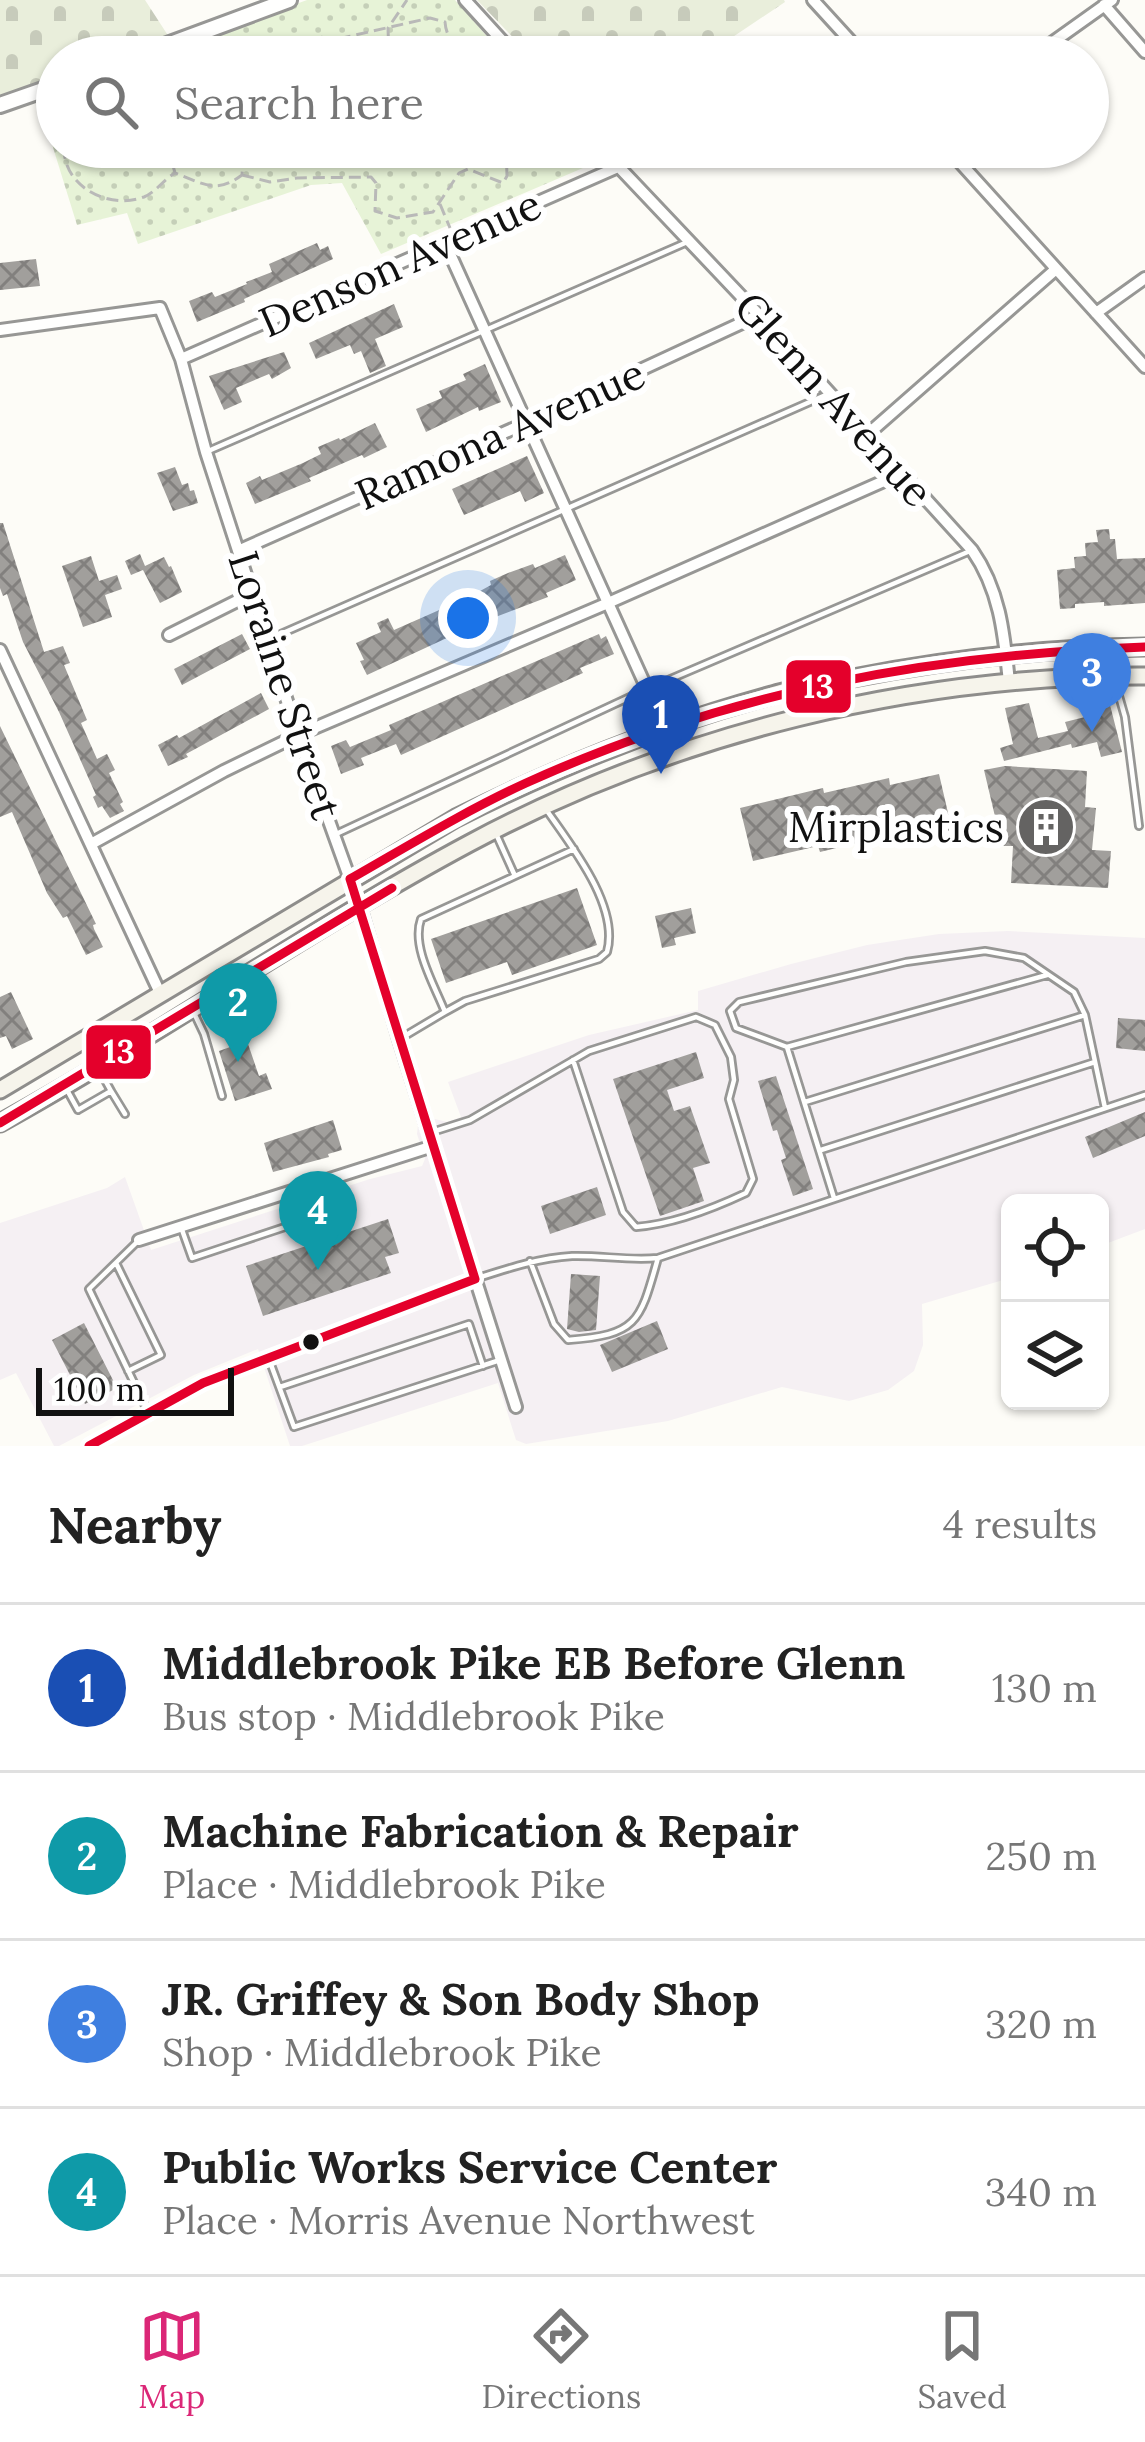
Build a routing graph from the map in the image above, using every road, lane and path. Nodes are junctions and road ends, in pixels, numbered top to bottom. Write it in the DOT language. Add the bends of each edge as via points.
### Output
graph roads {
  1 [pos="290,0"];
  2 [pos="406,0"];
  3 [pos="813,0"];
  4 [pos="467,2"];
  5 [pos="1108,3"];
  6 [pos="445,22"];
  7 [pos="388,28"];
  8 [pos="192,36"];
  9 [pos="352,36"];
  10 [pos="388,36"];
  11 [pos="448,36"];
  12 [pos="499,36"];
  13 [pos="846,36"];
  14 [pos="1062,36"];
  15 [pos="1145,52"];
  16 [pos="36,92"];
  17 [pos="0,105"];
  18 [pos="68,168"];
  19 [pos="174,168"];
  20 [pos="242,168"];
  21 [pos="507,168"];
  22 [pos="616,168"];
  23 [pos="619,168"];
  24 [pos="965,168"];
  25 [pos="175,173"];
  26 [pos="242,175"];
  27 [pos="440,202"];
  28 [pos="450,241"];
  29 [pos="690,242"];
  30 [pos="1055,270"];
  31 [pos="1145,278"];
  32 [pos="1096,313"];
  33 [pos="758,315"];
  34 [pos="0,330"];
  35 [pos="484,330"];
  36 [pos="181,359"];
  37 [pos="1145,367"];
  38 [pos="830,393"];
  39 [pos="526,423"];
  40 [pos="868,434"];
  41 [pos="206,452"];
  42 [pos="902,472"];
  43 [pos="566,511"];
  44 [pos="240,550"];
  45 [pos="972,550"];
  46 [pos="253,593"];
  47 [pos="608,603"];
  48 [pos="169,634"];
  49 [pos="268,640"];
  50 [pos="1145,647"];
  51 [pos="0,650"];
  52 [pos="1006,653"];
  53 [pos="1114,676"];
  54 [pos="1145,676"];
  55 [pos="1009,682"];
  56 [pos="647,688"];
  57 [pos="667,727"];
  58 [pos="298,735"];
  59 [pos="677,754"];
  60 [pos="544,807"];
  61 [pos="1139,826"];
  62 [pos="495,831"];
  63 [pos="334,835"];
  64 [pos="91,844"];
  65 [pos="574,849"];
  66 [pos="515,876"];
  67 [pos="350,879"];
  68 [pos="360,907"];
  69 [pos="1047,975"];
  70 [pos="160,993"];
  71 [pos="191,1008"];
  72 [pos="445,1012"];
  73 [pos="1085,1016"];
  74 [pos="399,1040"];
  75 [pos="788,1047"];
  76 [pos="574,1060"];
  77 [pos="1095,1062"];
  78 [pos="97,1066"];
  79 [pos="64,1085"];
  80 [pos="1,1086"];
  81 [pos="111,1091"];
  82 [pos="1145,1095"];
  83 [pos="222,1096"];
  84 [pos="805,1102"];
  85 [pos="1106,1108"];
  86 [pos="18,1113"];
  87 [pos="125,1114"];
  88 [pos="0,1123"];
  89 [pos="429,1133"];
  90 [pos="433,1146"];
  91 [pos="820,1150"];
  92 [pos="335,1178"];
  93 [pos="298,1190"];
  94 [pos="834,1198"];
  95 [pos="308,1219"];
  96 [pos="182,1227"];
  97 [pos="139,1240"];
  98 [pos="658,1258"];
  99 [pos="530,1261"];
  100 [pos="116,1262"];
  101 [pos="476,1279"];
  102 [pos="268,1357"];
  103 [pos="500,1360"];
  104 [pos="483,1366"];
  105 [pos="128,1371"];
  106 [pos="280,1388"];
  107 [pos="516,1407"];
  108 [pos="148,1412"];
  109 [pos="118,1429"];
  110 [pos="88,1446"];
  111 [pos="123,1446"];
  1 -- 8 [label="street"];
  2 -- 7 [label="path"];
  3 -- 13 [label="street"];
  4 -- 6 [label="path"];
  4 -- 12 [label="street"];
  5 -- 14 [label="street"];
  5 -- 15 [label="street"];
  6 -- 7 [label="path"];
  6 -- 11 [label="path"];
  7 -- 9 [label="path"];
  7 -- 10 [label="path"];
  16 -- 17 [label="street"];
  18 -- 25 [label="path" via="91,193 118,201 149,196"];
  19 -- 25 [label="path"];
  20 -- 26 [label="path"];
  21 -- 27 [label="path" via="502,184 468,169 459,173"];
  22 -- 28 [label="street, Denson Avenue"];
  23 -- 29 [label="street, Glenn Avenue"];
  24 -- 30 [label="street"];
  25 -- 26 [label="path" via="214,188"];
  26 -- 27 [label="path" via="270,182 371,177 382,216 433,212"];
  27 -- 28 [label="path"];
  28 -- 35 [label="street"];
  28 -- 36 [label="street, Denson Avenue"];
  29 -- 33 [label="street, Glenn Avenue"];
  29 -- 35 [label="lane"];
  30 -- 32 [label="street"];
  30 -- 40 [label="street"];
  31 -- 32 [label="street"];
  32 -- 37 [label="street"];
  33 -- 38 [label="street, Glenn Avenue"];
  33 -- 39 [label="street, Ramona Avenue"];
  34 -- 36 [label="street, Loraine Street" via="160,308"];
  35 -- 39 [label="street"];
  35 -- 41 [label="lane"];
  36 -- 41 [label="street, Loraine Street"];
  38 -- 40 [label="street, Glenn Avenue"];
  38 -- 43 [label="lane"];
  39 -- 43 [label="street"];
  39 -- 44 [label="street, Ramona Avenue"];
  40 -- 42 [label="street, Glenn Avenue"];
  41 -- 44 [label="street, Loraine Street"];
  42 -- 45 [label="street, Glenn Avenue"];
  42 -- 47 [label="street"];
  43 -- 47 [label="street"];
  43 -- 49 [label="lane"];
  44 -- 46 [label="street, Loraine Street"];
  45 -- 52 [label="street, Glenn Avenue" via="994,590"];
  45 -- 56 [label="lane"];
  46 -- 48 [label="street"];
  46 -- 49 [label="street, Loraine Street"];
  47 -- 56 [label="street"];
  47 -- 58 [label="street"];
  49 -- 58 [label="street, Loraine Street"];
  50 -- 52 [label="main road"];
  51 -- 64 [label="street"];
  52 -- 55 [label="street, Glenn Avenue"];
  52 -- 57 [label="main road" via="777,693"];
  53 -- 54 [label="main road"];
  53 -- 55 [label="main road"];
  53 -- 61 [label="lane"];
  55 -- 59 [label="main road" via="825,712"];
  56 -- 63 [label="lane"];
  57 -- 59 [label="main road"];
  57 -- 67 [label="main road" via="527,782"];
  58 -- 63 [label="street, Loraine Street"];
  58 -- 64 [label="street"];
  59 -- 60 [label="main road"];
  60 -- 62 [label="main road"];
  60 -- 65 [label="lane"];
  62 -- 66 [label="lane"];
  62 -- 68 [label="main road"];
  63 -- 67 [label="street, Loraine Street"];
  64 -- 70 [label="street"];
  65 -- 66 [label="lane"];
  65 -- 72 [label="lane" via="593,876 610,935 607,952"];
  66 -- 72 [label="lane" via="418,927"];
  67 -- 68 [label="street, Loraine Street"];
  67 -- 70 [label="main road"];
  68 -- 71 [label="main road"];
  68 -- 74 [label="street, Loraine Street"];
  69 -- 73 [label="lane" via="1074,992"];
  69 -- 75 [label="lane"];
  69 -- 75 [label="lane" via="1024,958 985,951 906,962 739,1002 730,1011 736,1028"];
  70 -- 80 [label="main road"];
  71 -- 78 [label="main road"];
  71 -- 83 [label="lane"];
  72 -- 74 [label="lane"];
  73 -- 77 [label="lane"];
  73 -- 84 [label="lane"];
  74 -- 89 [label="street, Loraine Street"];
  75 -- 84 [label="lane"];
  76 -- 76 [label="lane" via="696,1017 715,1024 731,1057 728,1100 753,1179 746,1193 636,1228 623,1212"];
  76 -- 89 [label="lane" via="470,1120"];
  77 -- 85 [label="lane"];
  77 -- 91 [label="lane"];
  78 -- 79 [label="main road"];
  78 -- 81 [label="lane"];
  79 -- 81 [label="lane" via="78,1110"];
  79 -- 86 [label="main road"];
  80 -- 86 [label="lane"];
  81 -- 87 [label="lane"];
  82 -- 85 [label="lane"];
  84 -- 91 [label="lane"];
  85 -- 94 [label="lane"];
  86 -- 88 [label="main road"];
  89 -- 90 [label="street, Loraine Street"];
  90 -- 92 [label="street"];
  90 -- 101 [label="street, Loraine Street"];
  91 -- 94 [label="lane"];
  92 -- 93 [label="street"];
  92 -- 95 [label="lane" via="345,1207"];
  93 -- 95 [label="lane"];
  93 -- 96 [label="street"];
  94 -- 98 [label="lane"];
  95 -- 96 [label="lane" via="192,1258"];
  96 -- 97 [label="street"];
  97 -- 100 [label="lane"];
  98 -- 99 [label="lane"];
  98 -- 99 [label="lane" via="630,1326 605,1338 568,1340"];
  99 -- 101 [label="lane"];
  100 -- 105 [label="lane" via="89,1289"];
  100 -- 105 [label="lane" via="161,1355"];
  101 -- 102 [label="street"];
  101 -- 103 [label="street, Loraine Street"];
  102 -- 106 [label="lane"];
  102 -- 108 [label="street"];
  103 -- 104 [label="lane"];
  103 -- 107 [label="street, Loraine Street"];
  104 -- 106 [label="lane" via="294,1427"];
  104 -- 106 [label="lane" via="469,1324"];
  105 -- 108 [label="lane"];
  108 -- 109 [label="street"];
  109 -- 110 [label="street"];
  109 -- 111 [label="lane"];
}
